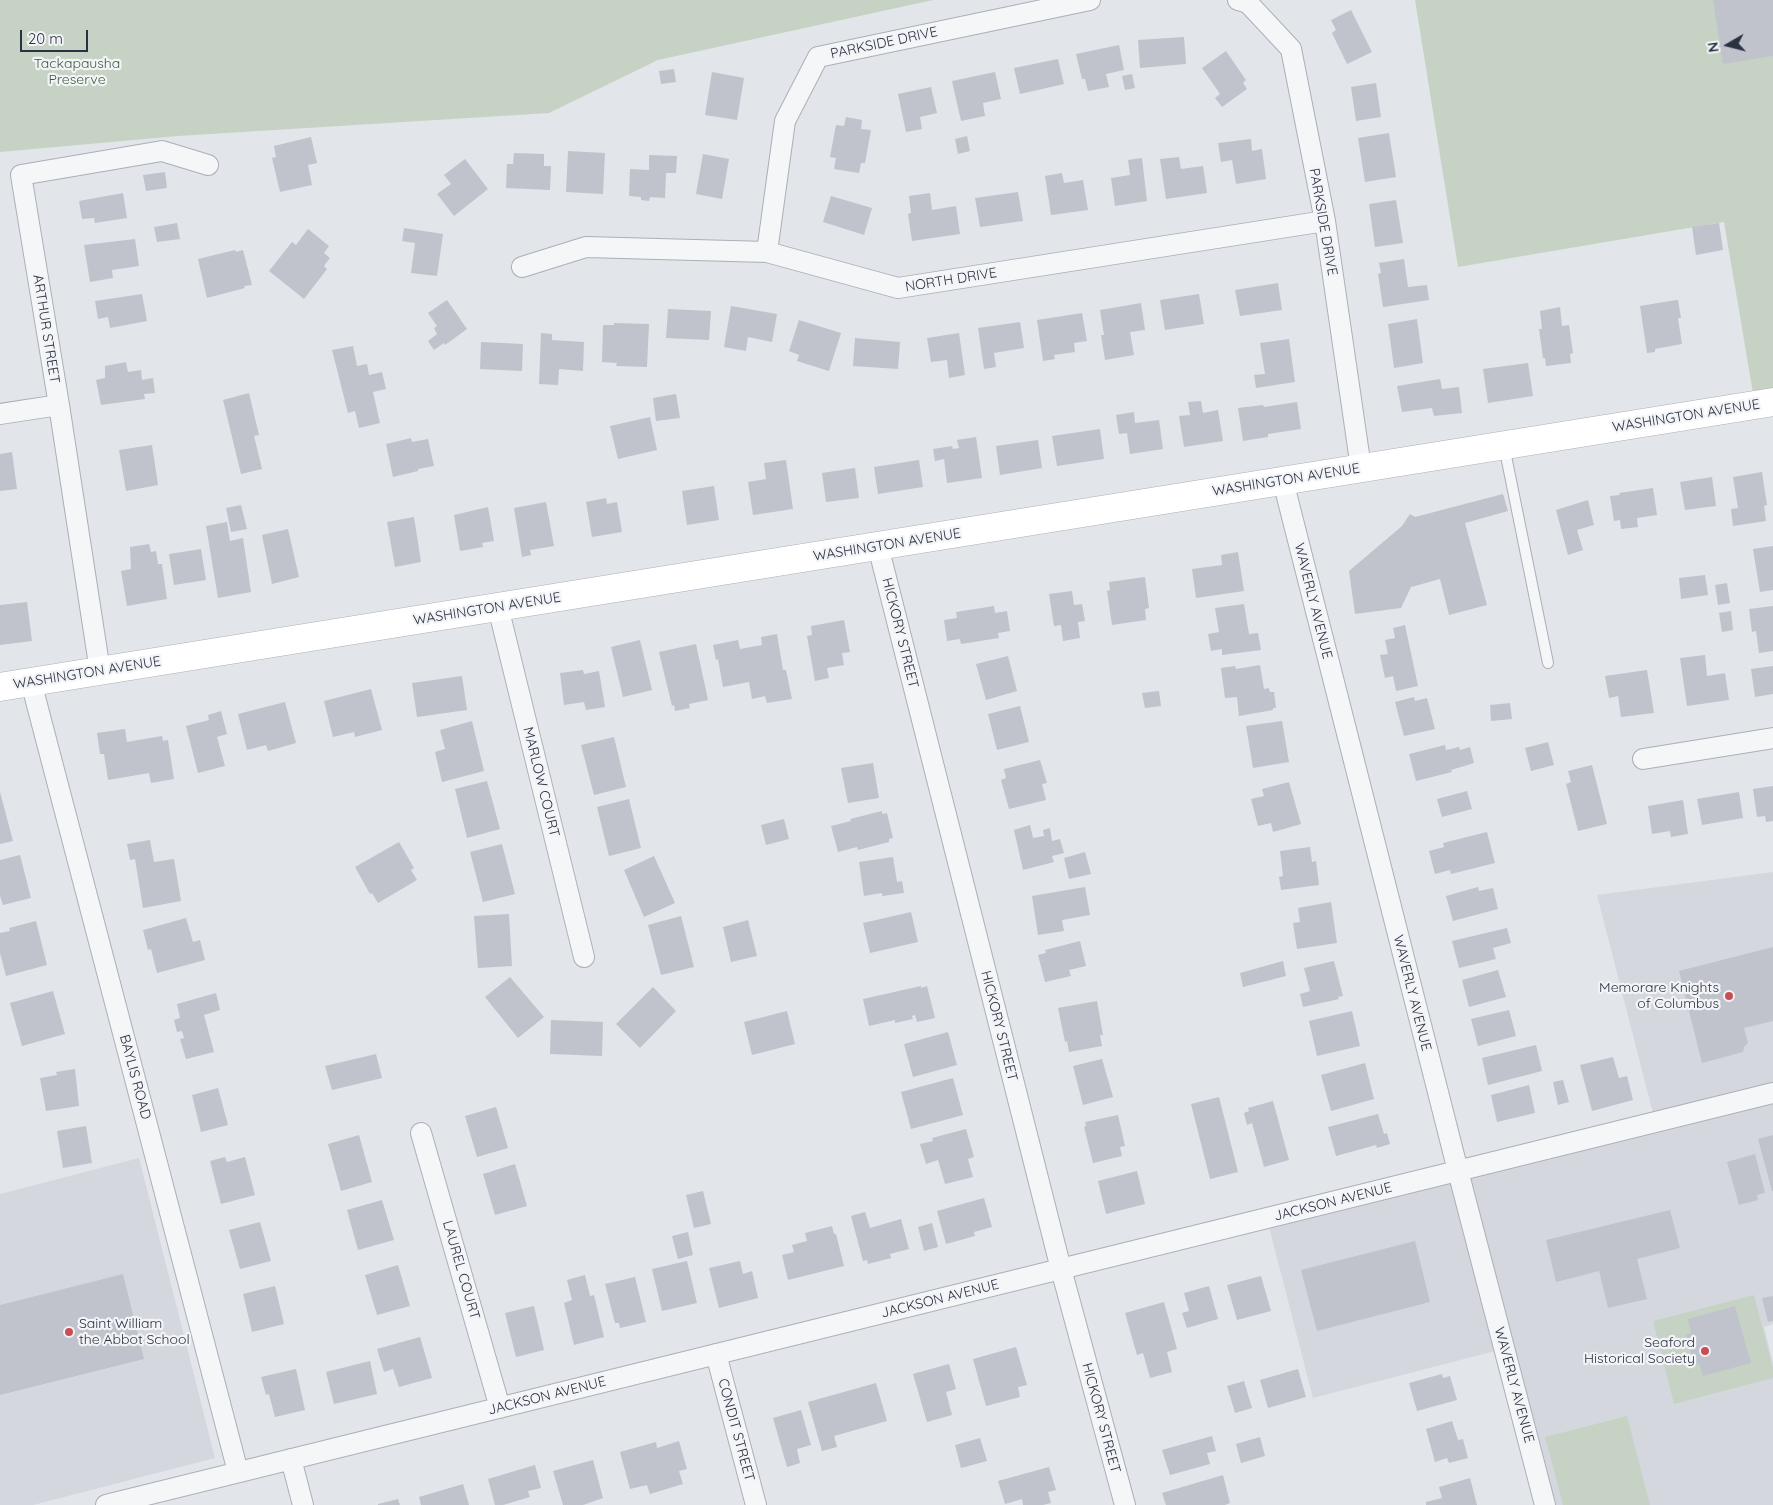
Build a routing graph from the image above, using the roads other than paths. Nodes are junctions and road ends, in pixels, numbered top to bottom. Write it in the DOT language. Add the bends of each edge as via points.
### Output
graph roads {
  1 [pos="1090,0"];
  2 [pos="1238,0"];
  3 [pos="208,165"];
  4 [pos="1325,220"];
  5 [pos="767,252"];
  6 [pos="522,267"];
  7 [pos="1773,402"];
  8 [pos="59,405"];
  9 [pos="0,414"];
  10 [pos="1504,445"];
  11 [pos="1361,468"];
  12 [pos="1283,481"];
  13 [pos="878,546"];
  14 [pos="498,607"];
  15 [pos="1548,662"];
  16 [pos="100,671"];
  17 [pos="31,682"];
  18 [pos="0,687"];
  19 [pos="1773,738"];
  20 [pos="1643,759"];
  21 [pos="584,957"];
  22 [pos="1773,1093"];
  23 [pos="421,1133"];
  24 [pos="1458,1171"];
  25 [pos="1061,1269"];
  26 [pos="716,1354"];
  27 [pos="500,1408"];
  28 [pos="291,1459"];
  29 [pos="238,1472"];
  30 [pos="106,1505"];
  31 [pos="303,1505"];
  32 [pos="756,1505"];
  33 [pos="1125,1505"];
  34 [pos="1545,1505"];
  1 -- 5 [label="street, PARKSIDE DRIVE" via="818,57 785,121"];
  2 -- 4 [label="street, PARKSIDE DRIVE" via="1248,3 1291,49"];
  3 -- 8 [label="street, ARTHUR STREET" via="162,151 21,175"];
  4 -- 5 [label="street, NORTH DRIVE" via="898,288"];
  4 -- 11 [label="street, PARKSIDE DRIVE"];
  5 -- 6 [label="street, NORTH DRIVE" via="586,247"];
  7 -- 10 [label="street, WASHINGTON AVENUE"];
  8 -- 9 [label="street"];
  8 -- 16 [label="street, ARTHUR STREET"];
  10 -- 11 [label="street, WASHINGTON AVENUE"];
  10 -- 15 [label="lane"];
  11 -- 12 [label="street, WASHINGTON AVENUE"];
  12 -- 13 [label="street, WASHINGTON AVENUE"];
  12 -- 24 [label="street, WAVERLY AVENUE"];
  13 -- 14 [label="street, WASHINGTON AVENUE"];
  13 -- 25 [label="street, HICKORY STREET"];
  14 -- 16 [label="street, WASHINGTON AVENUE"];
  14 -- 21 [label="street, MARLOW COURT"];
  16 -- 17 [label="street, WASHINGTON AVENUE"];
  17 -- 18 [label="street, WASHINGTON AVENUE"];
  17 -- 29 [label="street, BAYLIS ROAD"];
  19 -- 20 [label="street"];
  22 -- 24 [label="street, JACKSON AVENUE"];
  23 -- 27 [label="street, LAUREL COURT"];
  24 -- 25 [label="street, JACKSON AVENUE"];
  24 -- 34 [label="street, WAVERLY AVENUE"];
  25 -- 26 [label="street, JACKSON AVENUE"];
  25 -- 33 [label="street, HICKORY STREET"];
  26 -- 27 [label="street, JACKSON AVENUE"];
  26 -- 32 [label="street, CONDIT STREET"];
  27 -- 28 [label="street, JACKSON AVENUE"];
  28 -- 29 [label="street, JACKSON AVENUE"];
  28 -- 31 [label="street"];
  29 -- 30 [label="street, JACKSON AVENUE"];
}
